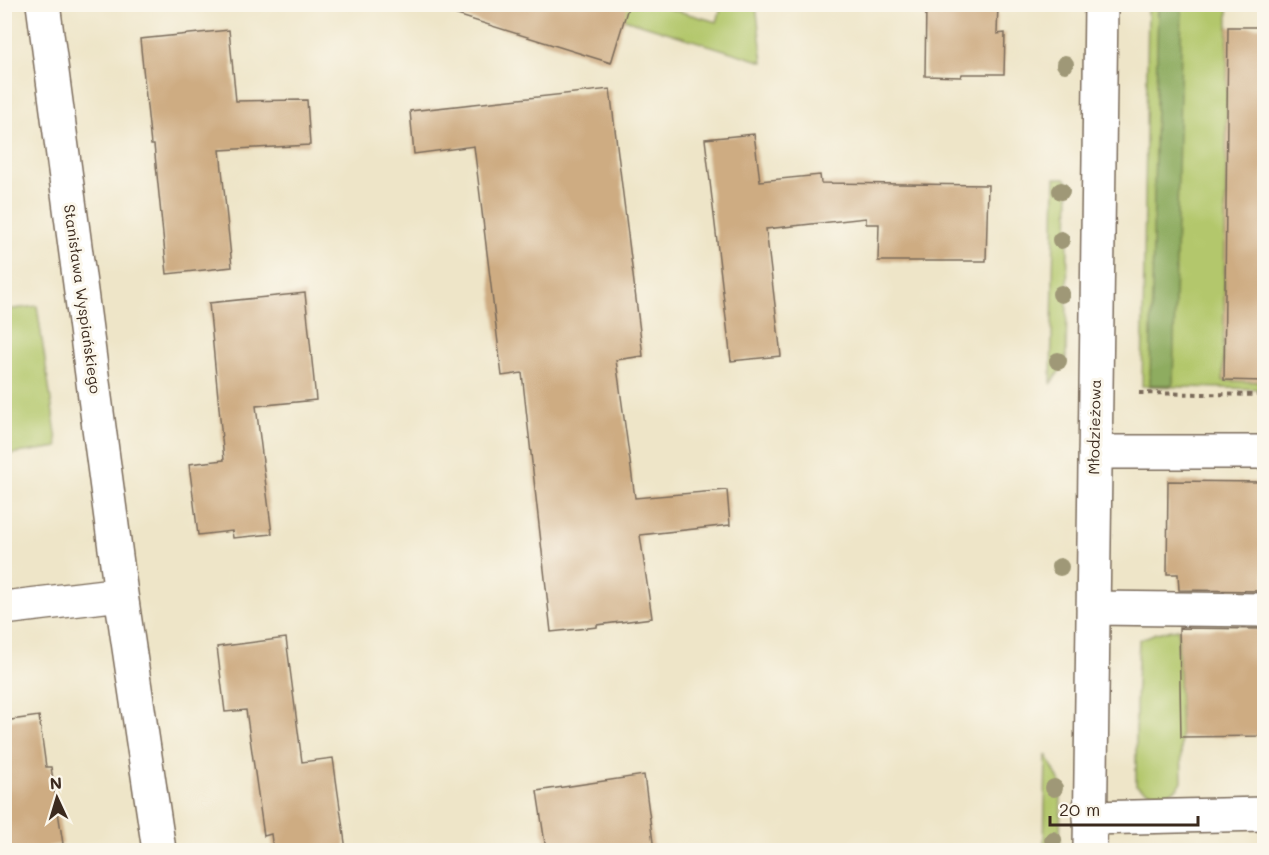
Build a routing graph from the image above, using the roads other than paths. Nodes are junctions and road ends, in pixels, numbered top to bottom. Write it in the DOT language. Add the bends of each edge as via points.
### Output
graph roads {
  1 [pos="43,4"];
  2 [pos="1101,4"];
  3 [pos="1095,452"];
  4 [pos="1264,452"];
  5 [pos="121,594"];
  6 [pos="4,608"];
  7 [pos="1093,608"];
  8 [pos="1264,610"];
  9 [pos="1264,814"];
  10 [pos="1090,818"];
  11 [pos="159,850"];
  12 [pos="1090,850"];
  1 -- 5 [label="street, Stanisława Wyspiańskiego"];
  2 -- 3 [label="street, Młodzieżowa"];
  3 -- 4 [label="street"];
  3 -- 7 [label="street, Młodzieżowa"];
  5 -- 6 [label="street"];
  5 -- 11 [label="street, Stanisława Wyspiańskiego"];
  7 -- 8 [label="street"];
  7 -- 10 [label="street, Młodzieżowa"];
  9 -- 10 [label="street"];
  10 -- 12 [label="street, Młodzieżowa"];
}
